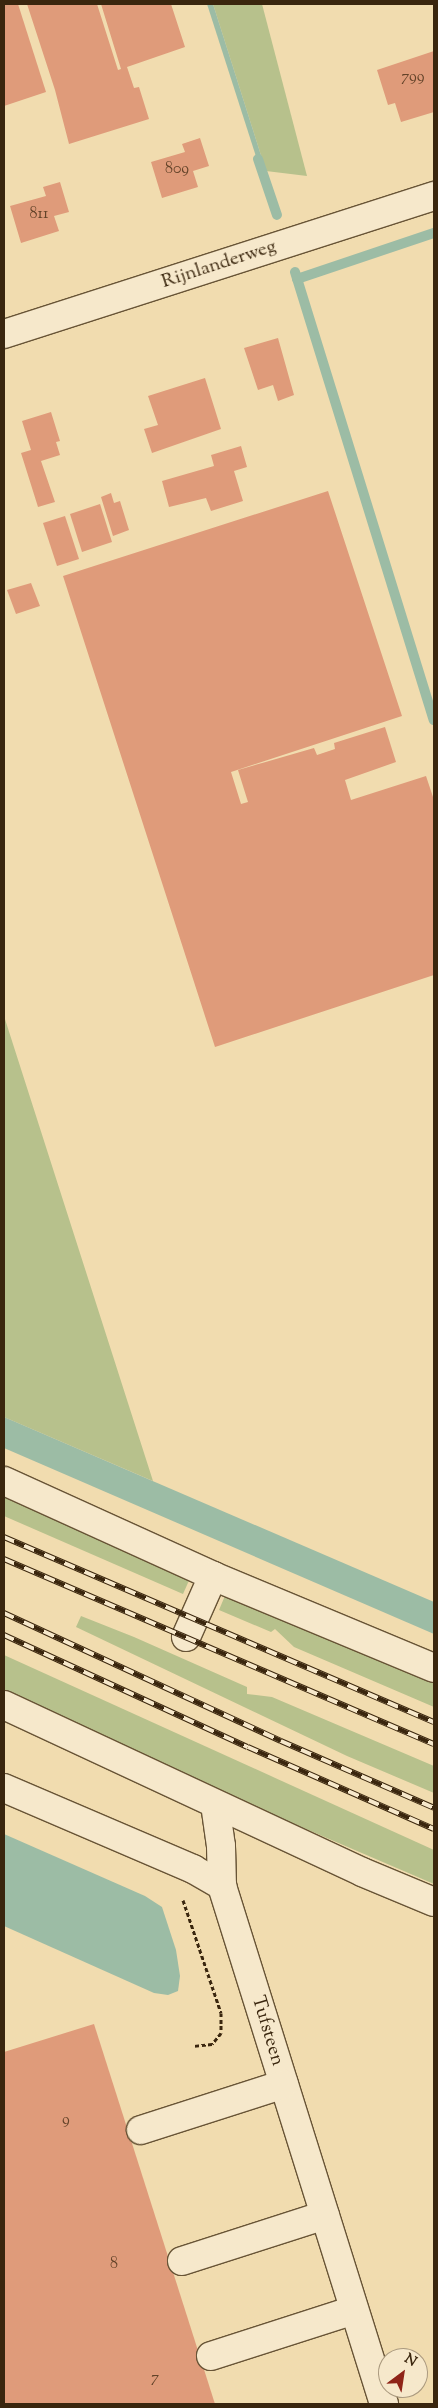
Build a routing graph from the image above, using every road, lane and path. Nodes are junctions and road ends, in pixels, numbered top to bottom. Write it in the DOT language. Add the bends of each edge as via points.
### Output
graph roads {
  1 [pos="434,196"];
  2 [pos="4,334"];
  3 [pos="4,1481"];
  4 [pos="213,1576"];
  5 [pos="186,1637"];
  6 [pos="434,1668"];
  7 [pos="4,1705"];
  8 [pos="4,1788"];
  9 [pos="215,1804"];
  10 [pos="194,1869"];
  11 [pos="222,1886"];
  12 [pos="434,1902"];
  13 [pos="194,2046"];
  14 [pos="284,2084"];
  15 [pos="141,2130"];
  16 [pos="325,2215"];
  17 [pos="182,2261"];
  18 [pos="354,2310"];
  19 [pos="212,2356"];
  20 [pos="384,2404"];
  1 -- 2 [label="street, Rijnlanderweg"];
  3 -- 4 [label="street"];
  4 -- 5 [label="street"];
  4 -- 6 [label="street"];
  7 -- 9 [label="street"];
  8 -- 10 [label="street"];
  9 -- 11 [label="street, Tufsteen"];
  9 -- 12 [label="street"];
  10 -- 11 [label="street"];
  10 -- 13 [label="path" via="182,1895 221,2014 221,2033 212,2044"];
  11 -- 14 [label="street, Tufsteen"];
  14 -- 15 [label="street"];
  14 -- 16 [label="street, Tufsteen"];
  16 -- 17 [label="street"];
  16 -- 18 [label="street, Tufsteen"];
  18 -- 19 [label="street"];
  18 -- 20 [label="street, Tufsteen"];
}
